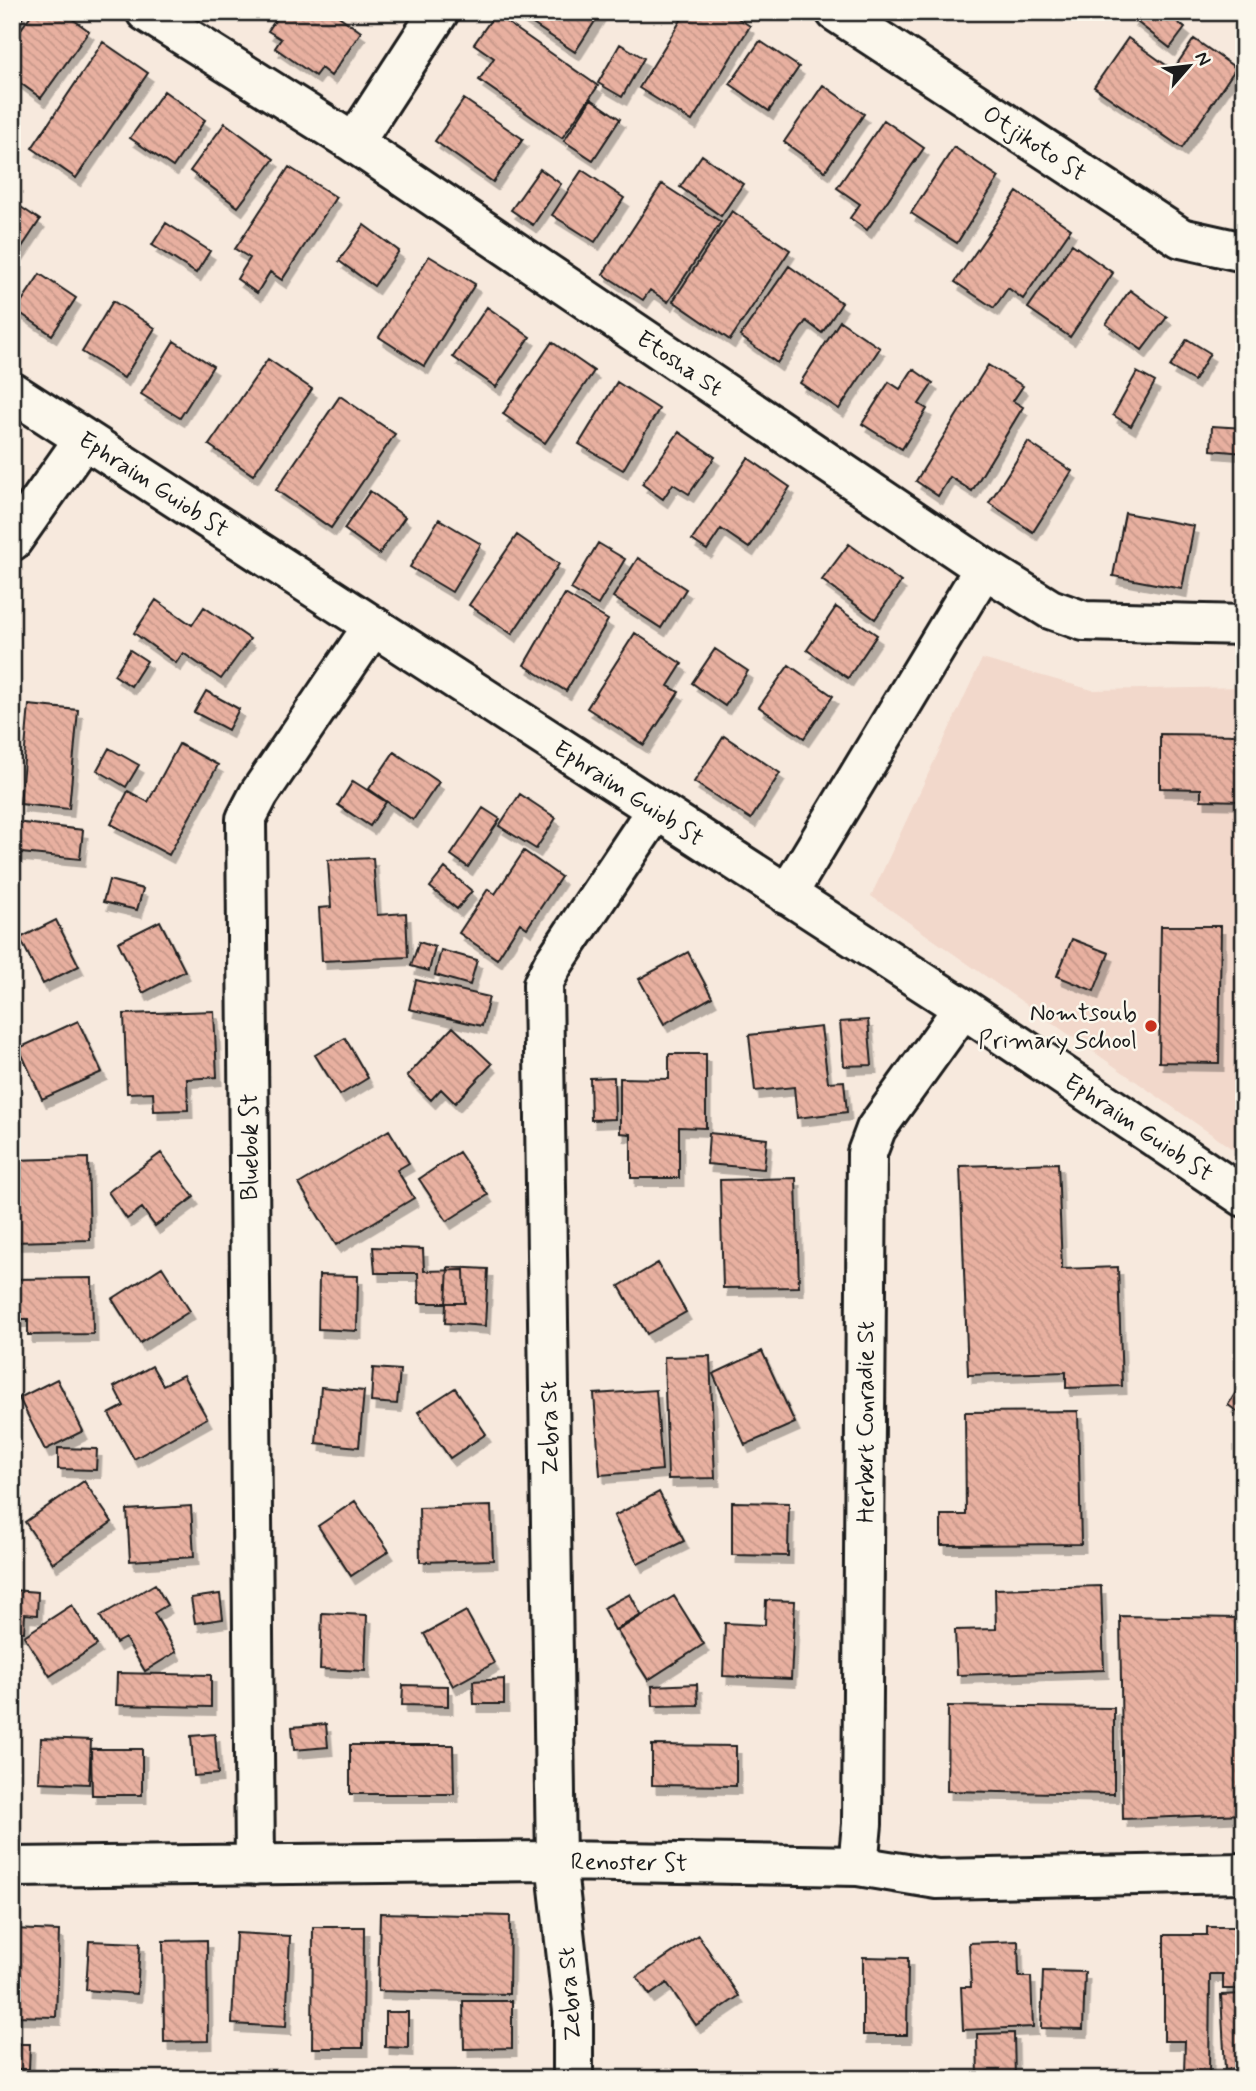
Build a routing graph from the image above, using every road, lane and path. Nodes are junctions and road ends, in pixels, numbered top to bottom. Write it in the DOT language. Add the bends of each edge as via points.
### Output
graph roads {
  1 [pos="146,12"];
  2 [pos="439,12"];
  3 [pos="836,12"];
  4 [pos="354,143"];
  5 [pos="1244,252"];
  6 [pos="12,392"];
  7 [pos="84,439"];
  8 [pos="12,541"];
  9 [pos="984,568"];
  10 [pos="1244,625"];
  11 [pos="373,626"];
  12 [pos="656,810"];
  13 [pos="787,895"];
  14 [pos="963,1008"];
  15 [pos="1244,1197"];
  16 [pos="556,1861"];
  17 [pos="256,1865"];
  18 [pos="858,1866"];
  19 [pos="12,1867"];
  20 [pos="1244,1873"];
  21 [pos="573,2079"];
  1 -- 4 [label="street, Etosha St"];
  2 -- 4 [label="street"];
  3 -- 5 [label="street, Otjikoto St" via="1181,239"];
  4 -- 9 [label="street, Etosha St"];
  6 -- 7 [label="street, Ephraim Guiob St"];
  7 -- 8 [label="street"];
  7 -- 11 [label="street, Ephraim Guiob St"];
  9 -- 10 [label="street, Etosha St" via="1051,608 1084,621"];
  9 -- 13 [label="street"];
  11 -- 12 [label="street, Ephraim Guiob St"];
  11 -- 17 [label="street, Bluebok St" via="246,819"];
  12 -- 13 [label="street, Ephraim Guiob St"];
  12 -- 16 [label="street, Zebra St" via="543,984"];
  13 -- 14 [label="street, Ephraim Guiob St"];
  14 -- 15 [label="street, Ephraim Guiob St"];
  14 -- 18 [label="street, Herbert Conradie St" via="876,1129 867,1153"];
  16 -- 17 [label="street, Renoster St"];
  16 -- 18 [label="street, Renoster St"];
  16 -- 21 [label="street, Zebra St" via="573,2011"];
  17 -- 19 [label="street, Renoster St"];
  18 -- 20 [label="street, Renoster St" via="937,1879"];
}
